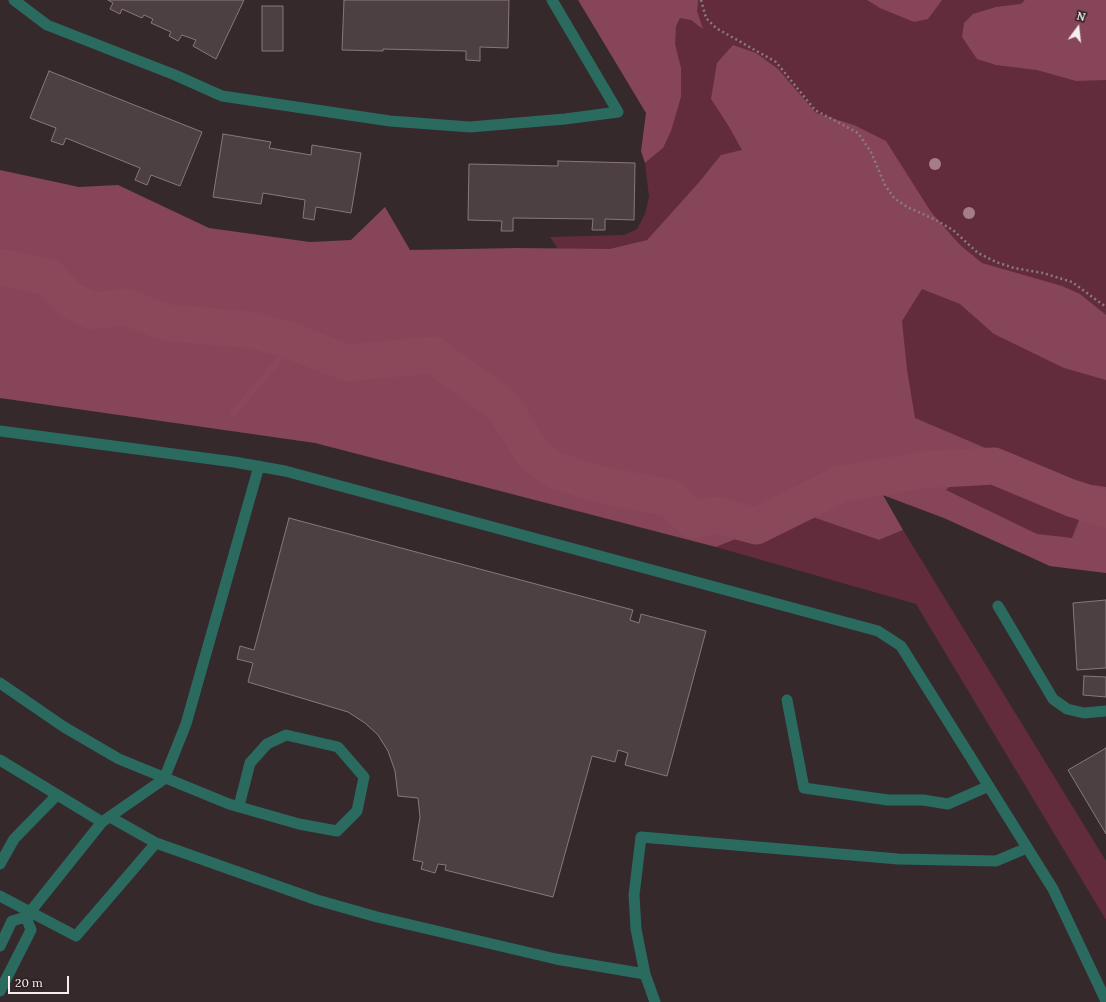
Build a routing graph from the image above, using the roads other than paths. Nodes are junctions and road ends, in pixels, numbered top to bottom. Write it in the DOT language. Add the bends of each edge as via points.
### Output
graph roads {
  1 [pos="14,0"];
  2 [pos="552,0"];
  3 [pos="0,431"];
  4 [pos="259,466"];
  5 [pos="998,606"];
  6 [pos="0,683"];
  7 [pos="787,700"];
  8 [pos="1106,711"];
  9 [pos="0,760"];
  10 [pos="164,778"];
  11 [pos="989,786"];
  12 [pos="57,795"];
  13 [pos="239,806"];
  14 [pos="106,819"];
  15 [pos="156,843"];
  16 [pos="1027,848"];
  17 [pos="0,864"];
  18 [pos="0,896"];
  19 [pos="28,914"];
  20 [pos="0,946"];
  21 [pos="645,974"];
  22 [pos="0,991"];
  23 [pos="1106,1001"];
  24 [pos="655,1002"];
  1 -- 2 [label="lane" via="47,25 222,96 390,120 470,127 618,112"];
  3 -- 4 [label="lane"];
  4 -- 10 [label="lane" via="186,724"];
  4 -- 11 [label="lane" via="878,631 901,646"];
  5 -- 8 [label="lane" via="1053,699 1067,709 1084,713"];
  6 -- 10 [label="lane" via="77,735 119,759"];
  7 -- 11 [label="lane" via="804,788 888,800 923,800 948,804"];
  9 -- 12 [label="lane"];
  10 -- 13 [label="lane"];
  10 -- 14 [label="lane"];
  11 -- 16 [label="lane"];
  12 -- 14 [label="lane"];
  12 -- 17 [label="lane" via="14,839"];
  13 -- 13 [label="lane" via="299,824 337,831 357,811 364,777 338,747 286,735 267,744 250,763"];
  14 -- 15 [label="lane"];
  14 -- 19 [label="lane"];
  15 -- 19 [label="lane" via="76,936"];
  15 -- 21 [label="lane" via="317,900 377,917 556,959"];
  16 -- 21 [label="lane" via="996,861 898,859 641,837 634,895 636,929"];
  16 -- 23 [label="lane" via="1053,889"];
  18 -- 19 [label="lane"];
  19 -- 20 [label="lane" via="12,921"];
  19 -- 22 [label="lane" via="31,930"];
  21 -- 24 [label="lane"];
}
